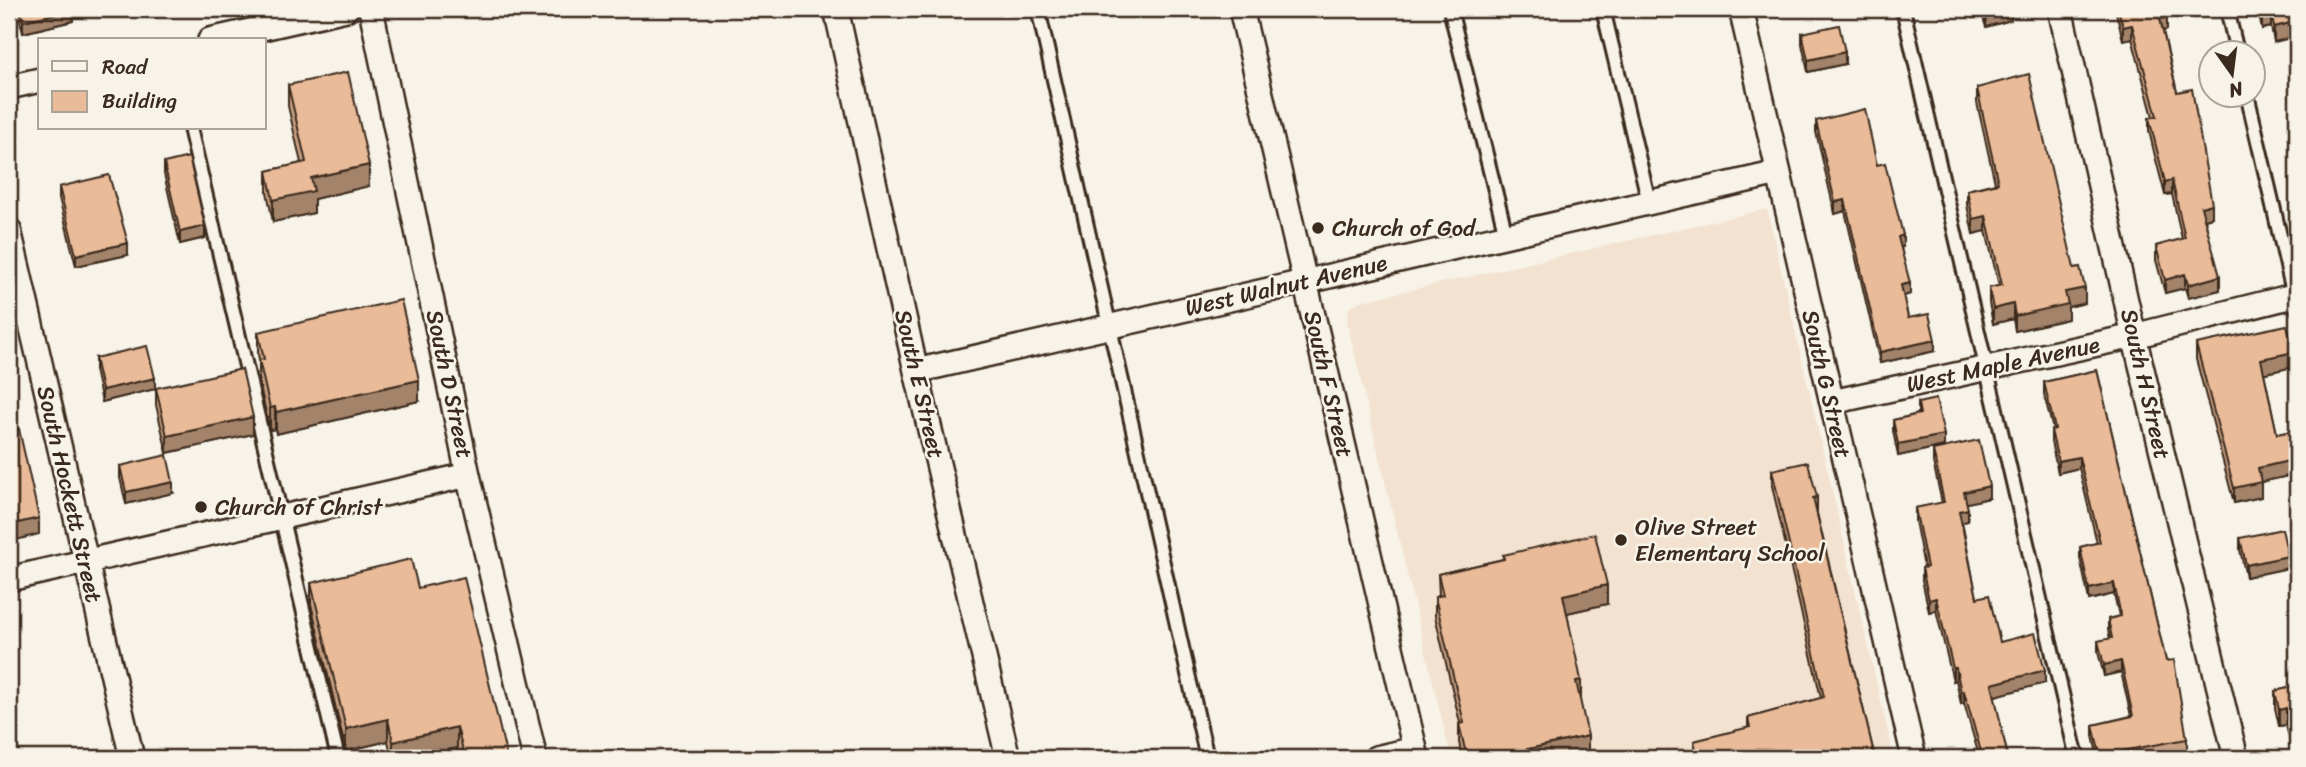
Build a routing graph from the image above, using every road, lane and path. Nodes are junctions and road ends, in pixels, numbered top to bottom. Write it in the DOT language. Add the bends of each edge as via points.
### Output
graph roads {
  1 [pos="346,9"];
  2 [pos="371,9"];
  3 [pos="836,9"];
  4 [pos="1038,9"];
  5 [pos="1241,9"];
  6 [pos="1450,9"];
  7 [pos="1603,9"];
  8 [pos="1741,9"];
  9 [pos="1903,9"];
  10 [pos="2060,9"];
  11 [pos="2227,9"];
  12 [pos="219,38"];
  13 [pos="2234,38"];
  14 [pos="38,80"];
  15 [pos="9,87"];
  16 [pos="2250,108"];
  17 [pos="190,130"];
  18 [pos="1778,173"];
  19 [pos="1649,202"];
  20 [pos="9,230"];
  21 [pos="1506,235"];
  22 [pos="1304,281"];
  23 [pos="2296,300"];
  24 [pos="1110,326"];
  25 [pos="2134,336"];
  26 [pos="1987,368"];
  27 [pos="916,371"];
  28 [pos="1832,402"];
  29 [pos="468,475"];
  30 [pos="281,516"];
  31 [pos="84,559"];
  32 [pos="9,579"];
  33 [pos="1416,754"];
  34 [pos="132,758"];
  35 [pos="338,758"];
  36 [pos="535,758"];
  37 [pos="1008,758"];
  38 [pos="1207,758"];
  39 [pos="1376,758"];
  40 [pos="1914,758"];
  41 [pos="2077,758"];
  42 [pos="2236,758"];
  1 -- 12 [label="street"];
  2 -- 29 [label="street, South D Street"];
  3 -- 27 [label="street, South E Street"];
  4 -- 24 [label="lane"];
  5 -- 22 [label="street, South F Street"];
  6 -- 21 [label="lane"];
  7 -- 19 [label="lane"];
  8 -- 18 [label="street, South G Street"];
  9 -- 26 [label="lane"];
  10 -- 25 [label="street, South H Street"];
  11 -- 13 [label="lane"];
  14 -- 15 [label="street"];
  16 -- 23 [label="lane"];
  17 -- 30 [label="lane"];
  18 -- 19 [label="street, West Walnut Avenue"];
  18 -- 28 [label="street, South G Street"];
  19 -- 21 [label="street, West Walnut Avenue"];
  20 -- 31 [label="street, South Hockett Street"];
  21 -- 22 [label="street, West Walnut Avenue"];
  22 -- 24 [label="street, West Walnut Avenue"];
  22 -- 33 [label="street, South F Street"];
  23 -- 25 [label="street, West Maple Avenue"];
  24 -- 27 [label="street, West Walnut Avenue"];
  24 -- 38 [label="lane"];
  25 -- 26 [label="street, West Maple Avenue"];
  25 -- 42 [label="street, South H Street"];
  26 -- 28 [label="street, West Maple Avenue"];
  26 -- 41 [label="lane"];
  27 -- 37 [label="street, South E Street"];
  28 -- 40 [label="street, South G Street"];
  29 -- 30 [label="street"];
  29 -- 36 [label="street, South D Street"];
  30 -- 31 [label="street"];
  30 -- 35 [label="lane"];
  31 -- 32 [label="street"];
  31 -- 34 [label="street, South Hockett Street"];
  33 -- 39 [label="street"];
}
